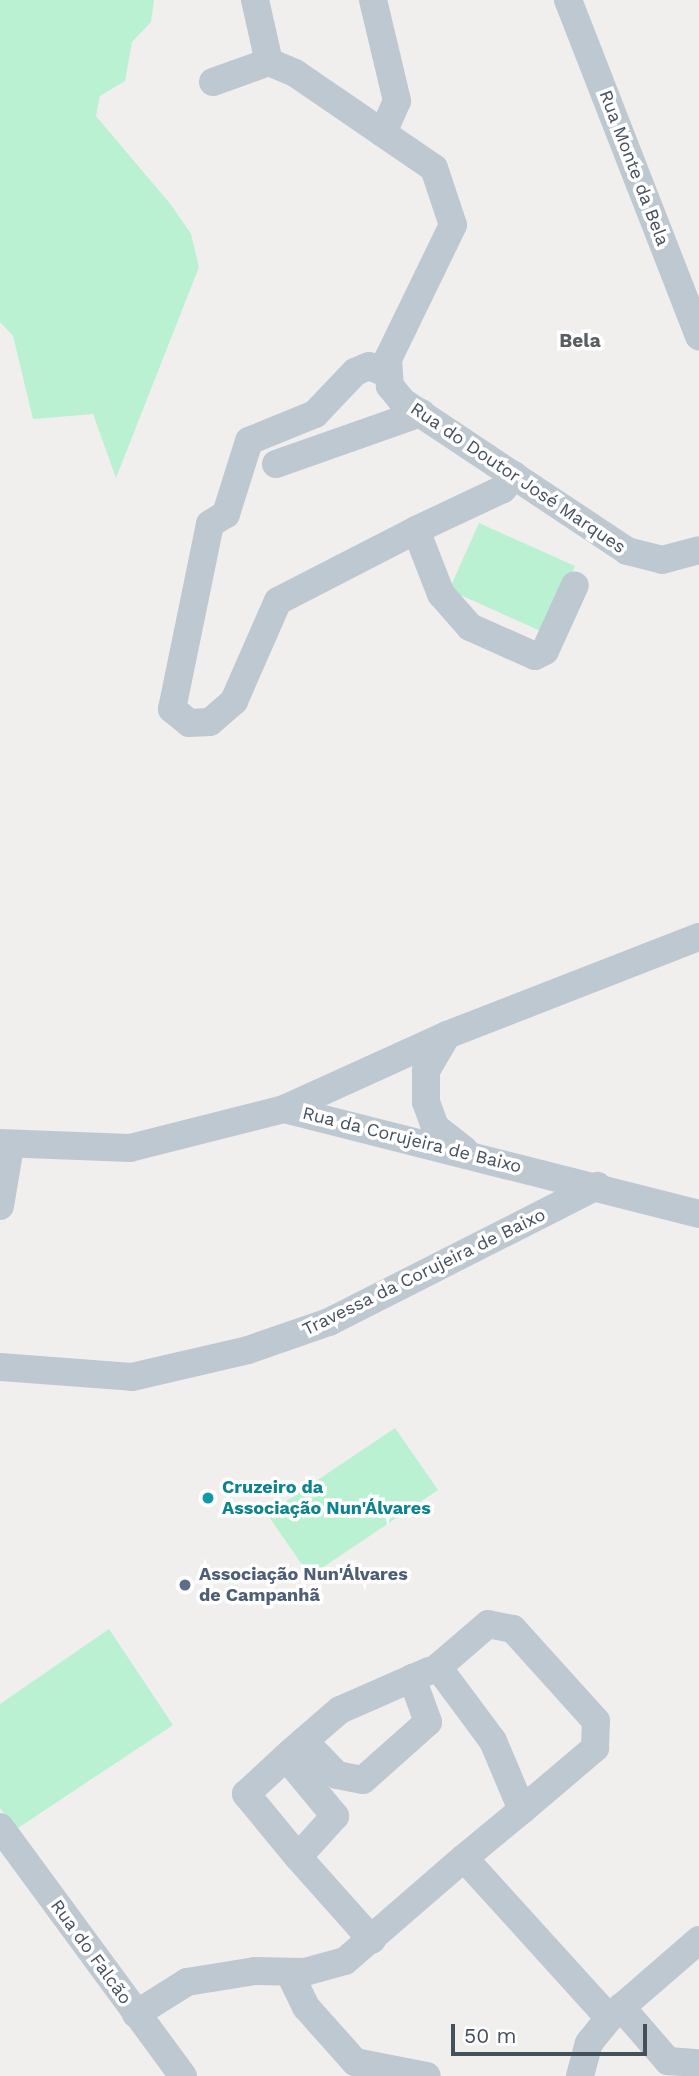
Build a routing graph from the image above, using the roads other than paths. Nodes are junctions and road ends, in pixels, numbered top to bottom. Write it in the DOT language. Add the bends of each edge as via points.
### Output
graph roads {
  1 [pos="255,0"];
  2 [pos="373,0"];
  3 [pos="568,0"];
  4 [pos="269,62"];
  5 [pos="213,82"];
  6 [pos="383,133"];
  7 [pos="699,337"];
  8 [pos="386,373"];
  9 [pos="421,413"];
  10 [pos="276,464"];
  11 [pos="514,475"];
  12 [pos="416,530"];
  13 [pos="699,550"];
  14 [pos="575,585"];
  15 [pos="699,937"];
  16 [pos="447,1035"];
  17 [pos="284,1108"];
  18 [pos="5,1144"];
  19 [pos="472,1156"];
  20 [pos="597,1186"];
  21 [pos="0,1206"];
  22 [pos="699,1214"];
  23 [pos="0,1367"];
  24 [pos="425,1673"];
  25 [pos="295,1749"];
  26 [pos="523,1810"];
  27 [pos="0,1827"];
  28 [pos="298,1857"];
  29 [pos="464,1858"];
  30 [pos="372,1940"];
  31 [pos="699,1940"];
  32 [pos="289,1972"];
  33 [pos="615,2013"];
  34 [pos="136,2014"];
  35 [pos="699,2063"];
  36 [pos="183,2076"];
  37 [pos="427,2076"];
  38 [pos="580,2076"];
  1 -- 4 [label="street"];
  2 -- 6 [label="street" via="397,101"];
  3 -- 7 [label="street, Rua Monte da Bela"];
  4 -- 5 [label="street"];
  4 -- 6 [label="street"];
  6 -- 8 [label="street" via="434,168 453,225 395,341"];
  8 -- 9 [label="street, Rua do Doutor José Marques" via="403,402"];
  8 -- 12 [label="street" via="369,366 355,372 315,414 249,441 226,514 210,524 172,709 188,723 210,722 234,701 278,601"];
  9 -- 10 [label="street"];
  9 -- 11 [label="street, Rua do Doutor José Marques"];
  11 -- 12 [label="street" via="502,489"];
  11 -- 13 [label="street, Rua do Doutor José Marques" via="644,558"];
  12 -- 14 [label="street" via="441,594 470,627 535,656 545,651"];
  15 -- 16 [label="street"];
  16 -- 17 [label="street"];
  16 -- 19 [label="street" via="426,1071 426,1102 435,1127"];
  17 -- 18 [label="street, Rua da Corujeira de Baixo" via="131,1149"];
  17 -- 19 [label="street, Rua da Corujeira de Baixo"];
  18 -- 21 [label="street"];
  19 -- 20 [label="street, Rua da Corujeira de Baixo"];
  20 -- 22 [label="street, Rua da Corujeira de Baixo"];
  20 -- 23 [label="street, Travessa da Corujeira de Baixo" via="329,1322 248,1350 132,1377"];
  24 -- 25 [label="street" via="340,1710"];
  24 -- 25 [label="street" via="428,1723 363,1780 337,1774"];
  24 -- 26 [label="street" via="493,1741"];
  24 -- 26 [label="street" via="488,1624 502,1623 596,1721 595,1748"];
  25 -- 28 [label="street" via="335,1816"];
  25 -- 28 [label="street" via="246,1794"];
  26 -- 29 [label="street"];
  27 -- 34 [label="street, Rua do Falcão"];
  28 -- 30 [label="street"];
  29 -- 30 [label="street"];
  29 -- 33 [label="street"];
  30 -- 32 [label="street" via="345,1961"];
  31 -- 33 [label="street"];
  32 -- 34 [label="street" via="187,1982"];
  32 -- 37 [label="street" via="306,2007 355,2062"];
  33 -- 35 [label="street" via="668,2061"];
  33 -- 38 [label="street" via="589,2043"];
  34 -- 36 [label="street, Rua do Falcão"];
}
